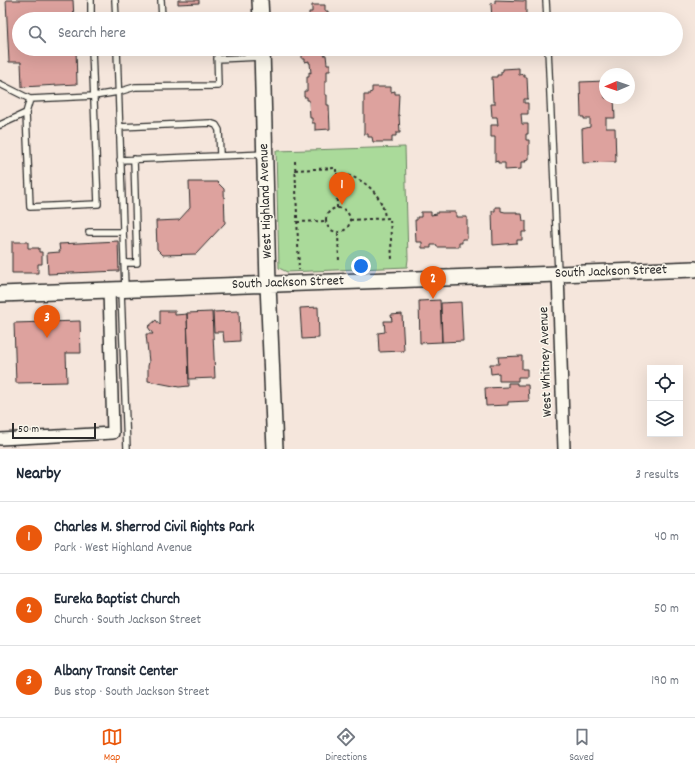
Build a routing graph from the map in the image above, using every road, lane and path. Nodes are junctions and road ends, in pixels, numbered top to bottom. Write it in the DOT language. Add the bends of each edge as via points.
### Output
graph roads {
  1 [pos="91,0"];
  2 [pos="115,0"];
  3 [pos="161,0"];
  4 [pos="260,0"];
  5 [pos="546,0"];
  6 [pos="91,12"];
  7 [pos="116,12"];
  8 [pos="162,12"];
  9 [pos="261,12"];
  10 [pos="547,12"];
  11 [pos="92,56"];
  12 [pos="117,56"];
  13 [pos="240,56"];
  14 [pos="262,56"];
  15 [pos="548,56"];
  16 [pos="217,59"];
  17 [pos="0,84"];
  18 [pos="118,92"];
  19 [pos="94,96"];
  20 [pos="30,99"];
  21 [pos="26,113"];
  22 [pos="0,125"];
  23 [pos="119,127"];
  24 [pos="265,154"];
  25 [pos="220,156"];
  26 [pos="134,159"];
  27 [pos="120,160"];
  28 [pos="294,161"];
  29 [pos="295,170"];
  30 [pos="336,174"];
  31 [pos="337,208"];
  32 [pos="385,218"];
  33 [pos="350,220"];
  34 [pos="326,221"];
  35 [pos="297,222"];
  36 [pos="89,232"];
  37 [pos="123,232"];
  38 [pos="338,232"];
  39 [pos="392,260"];
  40 [pos="339,262"];
  41 [pos="124,263"];
  42 [pos="695,269"];
  43 [pos="558,274"];
  44 [pos="296,283"];
  45 [pos="268,284"];
  46 [pos="118,289"];
  47 [pos="0,294"];
  48 [pos="0,440"];
  49 [pos="127,449"];
  50 [pos="275,449"];
  51 [pos="564,449"];
  1 -- 6 [label="lane"];
  2 -- 7 [label="lane"];
  3 -- 8 [label="lane"];
  4 -- 9 [label="street"];
  5 -- 10 [label="lane"];
  11 -- 19 [label="lane"];
  12 -- 18 [label="lane"];
  13 -- 16 [label="lane"];
  14 -- 24 [label="street, West Highland Avenue"];
  15 -- 43 [label="lane"];
  16 -- 18 [label="lane" via="218,86 136,87"];
  17 -- 20 [label="lane"];
  18 -- 19 [label="lane"];
  18 -- 23 [label="lane"];
  19 -- 20 [label="lane"];
  19 -- 21 [label="lane" via="98,204 30,207"];
  20 -- 21 [label="lane"];
  21 -- 22 [label="lane"];
  23 -- 25 [label="lane" via="210,123 216,125 219,130"];
  23 -- 27 [label="lane"];
  24 -- 25 [label="lane"];
  24 -- 45 [label="street, West Highland Avenue"];
  25 -- 26 [label="lane"];
  26 -- 27 [label="lane"];
  26 -- 41 [label="lane" via="137,263"];
  27 -- 37 [label="lane"];
  28 -- 29 [label="path"];
  29 -- 30 [label="path" via="336,168"];
  29 -- 35 [label="path"];
  30 -- 31 [label="path"];
  30 -- 32 [label="path" via="350,176 369,186 382,206"];
  31 -- 33 [label="path" via="346,211"];
  31 -- 34 [label="path" via="328,213"];
  32 -- 33 [label="path"];
  32 -- 39 [label="path" via="390,218"];
  33 -- 38 [label="path" via="347,229"];
  34 -- 35 [label="path"];
  34 -- 38 [label="path" via="331,231"];
  35 -- 44 [label="path" via="299,274"];
  36 -- 37 [label="lane"];
  37 -- 41 [label="lane"];
  38 -- 40 [label="path"];
  41 -- 46 [label="lane"];
  42 -- 43 [label="street, South Jackson Street"];
  43 -- 44 [label="street, South Jackson Street"];
  43 -- 51 [label="street, West Whitney Avenue"];
  44 -- 45 [label="street, South Jackson Street"];
  45 -- 46 [label="street, South Jackson Street"];
  45 -- 50 [label="street, West Highland Avenue"];
  46 -- 47 [label="street, South Jackson Street"];
  46 -- 48 [label="street" via="113,434"];
  46 -- 49 [label="lane"];
}
